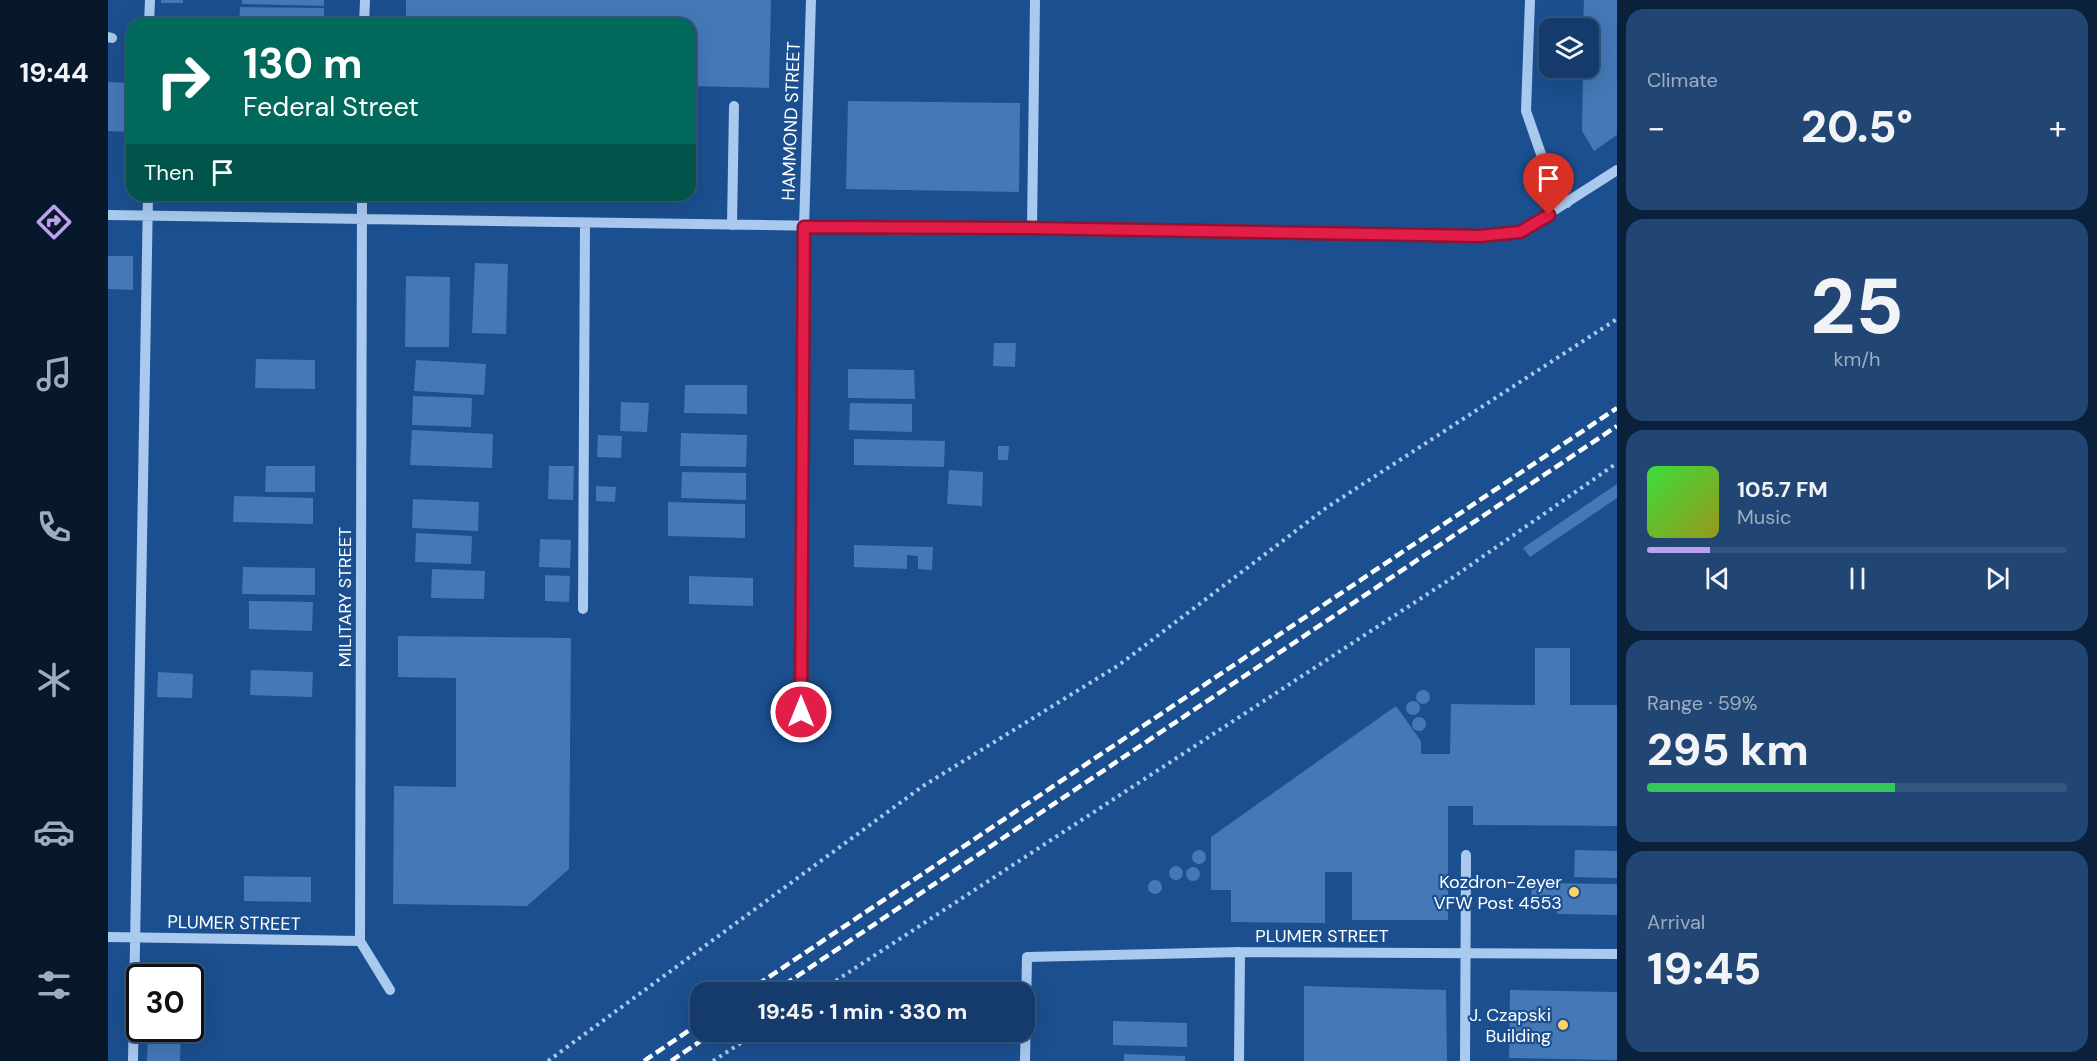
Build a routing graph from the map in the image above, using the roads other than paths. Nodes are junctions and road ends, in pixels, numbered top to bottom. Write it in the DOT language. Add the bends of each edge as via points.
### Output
graph roads {
  1 [pos="150,0"];
  2 [pos="365,0"];
  3 [pos="811,0"];
  4 [pos="1035,0"];
  5 [pos="1530,0"];
  6 [pos="149,18"];
  7 [pos="364,18"];
  8 [pos="734,106"];
  9 [pos="1617,170"];
  10 [pos="148,201"];
  11 [pos="362,201"];
  12 [pos="1567,203"];
  13 [pos="108,215"];
  14 [pos="147,216"];
  15 [pos="362,220"];
  16 [pos="585,223"];
  17 [pos="732,225"];
  18 [pos="804,227"];
  19 [pos="1032,228"];
  20 [pos="583,609"];
  21 [pos="801,712"];
  22 [pos="1466,855"];
  23 [pos="108,937"];
  24 [pos="136,937"];
  25 [pos="360,941"];
  26 [pos="1240,952"];
  27 [pos="1466,953"];
  28 [pos="1617,954"];
  29 [pos="390,990"];
  30 [pos="133,1061"];
  31 [pos="1025,1061"];
  32 [pos="1239,1061"];
  33 [pos="1465,1061"];
  1 -- 6 [label="street"];
  2 -- 7 [label="street"];
  3 -- 18 [label="street, HAMMOND STREET"];
  4 -- 19 [label="street"];
  5 -- 12 [label="street" via="1526,111 1550,180"];
  8 -- 17 [label="street"];
  9 -- 12 [label="street"];
  10 -- 14 [label="street"];
  11 -- 15 [label="street, MILITARY STREET"];
  12 -- 19 [label="street" via="1520,232 1479,236"];
  13 -- 14 [label="street"];
  14 -- 15 [label="street"];
  14 -- 24 [label="street"];
  15 -- 16 [label="street"];
  15 -- 25 [label="street, MILITARY STREET"];
  16 -- 17 [label="street"];
  16 -- 20 [label="street"];
  17 -- 18 [label="street"];
  18 -- 19 [label="street"];
  18 -- 21 [label="street, HAMMOND STREET"];
  22 -- 27 [label="street"];
  23 -- 24 [label="street, PLUMER STREET"];
  24 -- 25 [label="street, PLUMER STREET"];
  24 -- 30 [label="street"];
  25 -- 29 [label="street"];
  26 -- 27 [label="street, PLUMER STREET"];
  26 -- 31 [label="street, PLUMER STREET" via="1027,957"];
  26 -- 32 [label="street"];
  27 -- 28 [label="street, PLUMER STREET"];
  27 -- 33 [label="street"];
}
